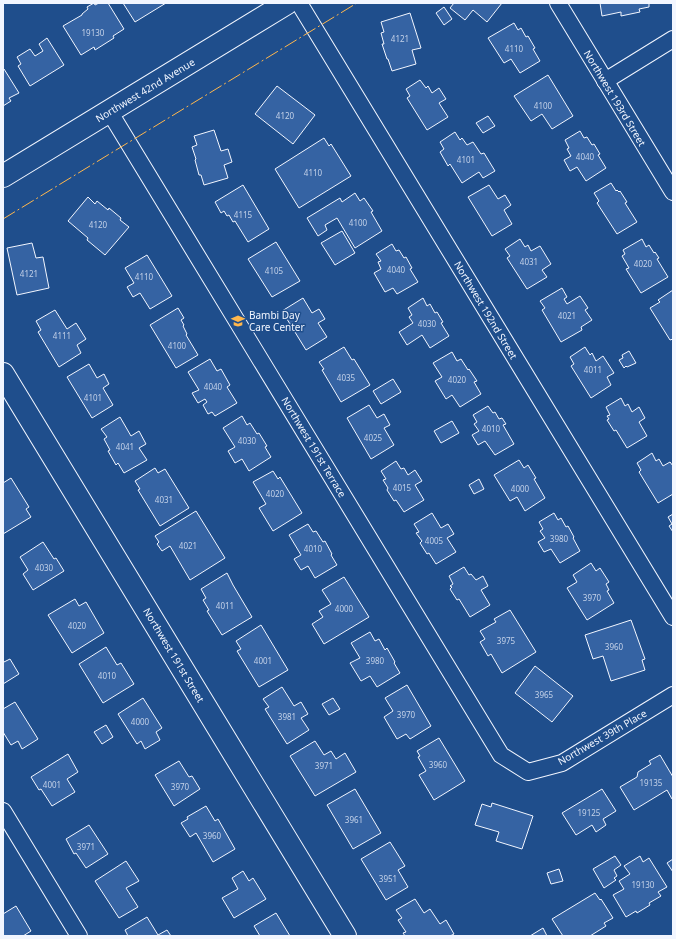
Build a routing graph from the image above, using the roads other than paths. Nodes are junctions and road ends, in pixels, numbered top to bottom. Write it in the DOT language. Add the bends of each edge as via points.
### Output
graph roads {
  1 [pos="288,3"];
  2 [pos="299,3"];
  3 [pos="558,3"];
  4 [pos="673,39"];
  5 [pos="605,81"];
  6 [pos="109,111"];
  7 [pos="3,176"];
  8 [pos="673,192"];
  9 [pos="3,374"];
  10 [pos="673,617"];
  11 [pos="673,695"];
  12 [pos="528,772"];
  13 [pos="3,811"];
  14 [pos="79,936"];
  15 [pos="345,936"];
  1 -- 6 [label="street, Northwest 42nd Avenue"];
  2 -- 10 [label="street, Northwest 192nd Street"];
  3 -- 5 [label="street, Northwest 193rd Street"];
  4 -- 5 [label="street"];
  5 -- 8 [label="street, Northwest 193rd Street"];
  6 -- 7 [label="street, Northwest 42nd Avenue"];
  6 -- 12 [label="street, Northwest 191st Terrace" via="501,755"];
  9 -- 15 [label="street, Northwest 191st Street"];
  11 -- 12 [label="street, Northwest 39th Place" via="562,763"];
  13 -- 14 [label="street"];
}
